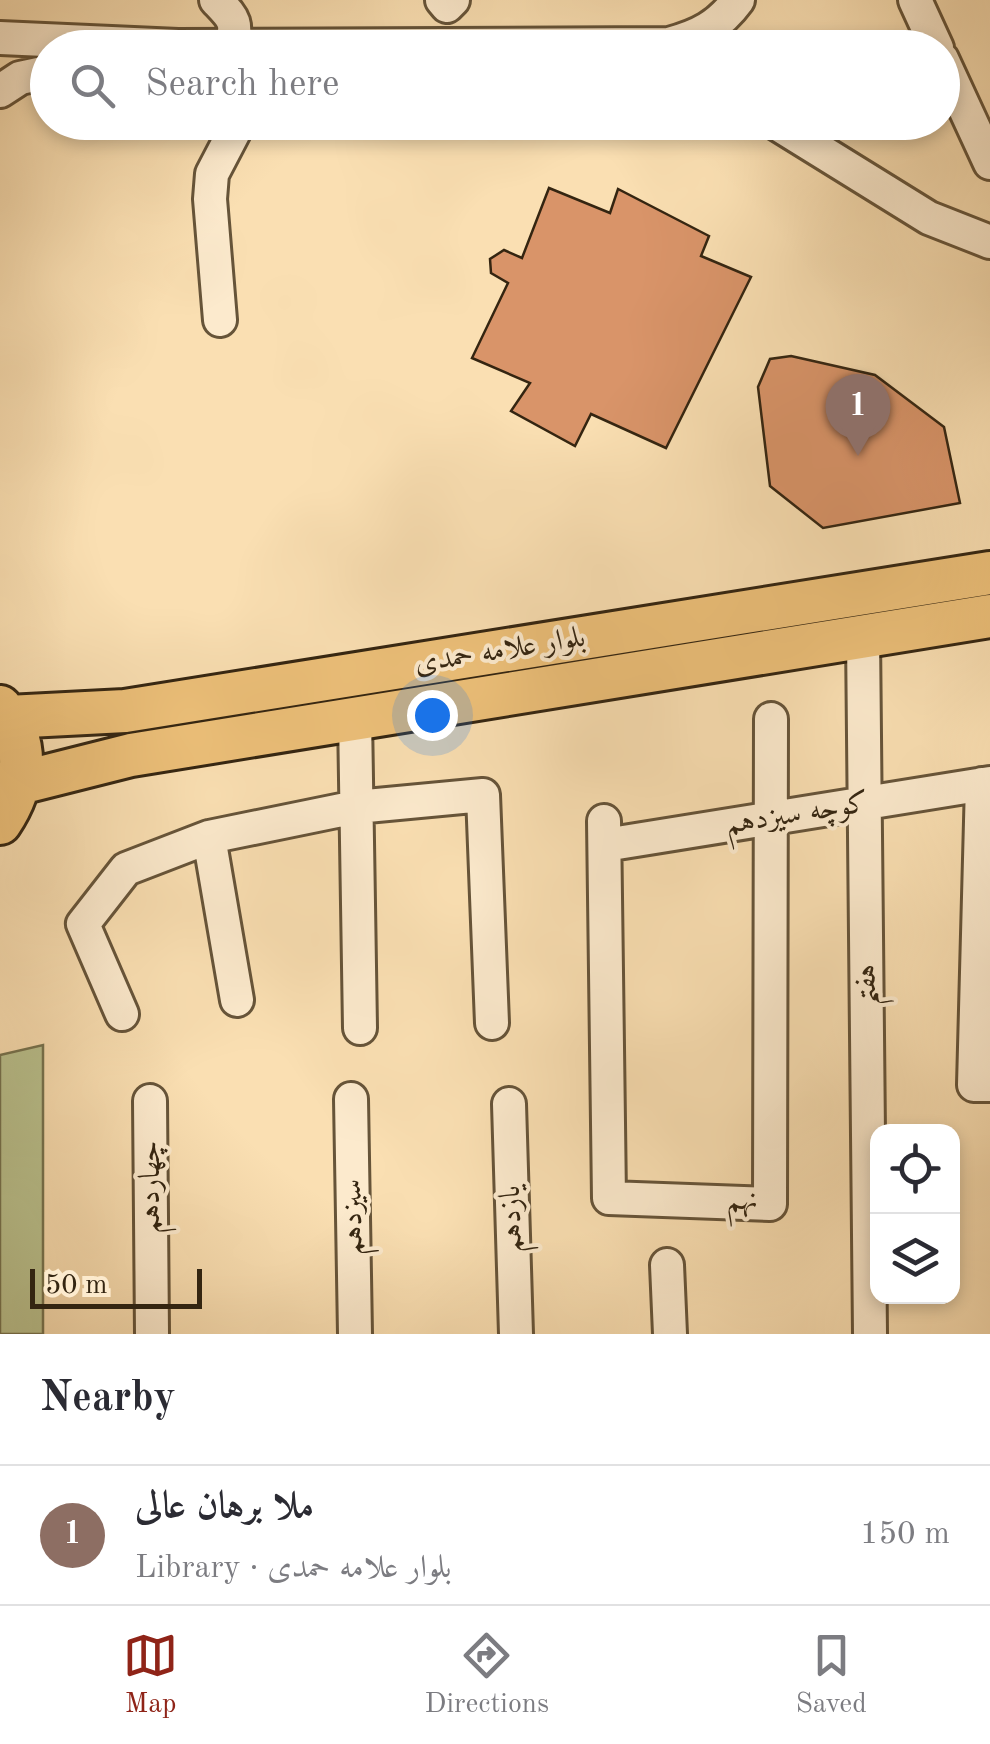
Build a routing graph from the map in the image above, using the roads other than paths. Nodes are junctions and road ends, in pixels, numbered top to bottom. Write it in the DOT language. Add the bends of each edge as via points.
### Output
graph roads {
  1 [pos="216,0"];
  2 [pos="442,0"];
  3 [pos="454,0"];
  4 [pos="738,0"];
  5 [pos="916,0"];
  6 [pos="236,30"];
  7 [pos="707,30"];
  8 [pos="929,30"];
  9 [pos="0,38"];
  10 [pos="30,40"];
  11 [pos="30,76"];
  12 [pos="0,91"];
  13 [pos="960,98"];
  14 [pos="230,140"];
  15 [pos="803,140"];
  16 [pos="990,164"];
  17 [pos="990,242"];
  18 [pos="220,320"];
  19 [pos="990,573"];
  20 [pos="990,616"];
  21 [pos="863,636"];
  22 [pos="125,711"];
  23 [pos="4,712"];
  24 [pos="354,717"];
  25 [pos="771,718"];
  26 [pos="131,755"];
  27 [pos="986,783"];
  28 [pos="20,784"];
  29 [pos="865,803"];
  30 [pos="356,807"];
  31 [pos="769,818"];
  32 [pos="0,823"];
  33 [pos="604,833"];
  34 [pos="209,837"];
  35 [pos="236,1000"];
  36 [pos="122,1014"];
  37 [pos="492,1023"];
  38 [pos="360,1028"];
  39 [pos="990,1085"];
  40 [pos="350,1099"];
  41 [pos="150,1101"];
  42 [pos="509,1104"];
  43 [pos="667,1265"];
  44 [pos="152,1334"];
  45 [pos="355,1334"];
  46 [pos="516,1334"];
  47 [pos="670,1334"];
  48 [pos="870,1334"];
  1 -- 6 [label="street" via="234,18"];
  2 -- 3 [label="street" via="447,6"];
  4 -- 7 [label="street"];
  5 -- 8 [label="street"];
  9 -- 10 [label="street"];
  11 -- 12 [label="street"];
  13 -- 16 [label="street"];
  14 -- 18 [label="street" via="212,174 210,199"];
  15 -- 17 [label="street" via="929,218"];
  19 -- 22 [label="main road, بلوار علامه حمدی"];
  20 -- 21 [label="main road, بلوار علامه حمدی"];
  21 -- 24 [label="main road, بلوار علامه حمدی"];
  21 -- 29 [label="street, هفتم"];
  22 -- 23 [label="main road, بلوار علامه حمدی"];
  22 -- 26 [label="main road" via="114,730 122,751"];
  23 -- 28 [label="main road" via="18,738"];
  24 -- 26 [label="main road, بلوار علامه حمدی"];
  24 -- 30 [label="street"];
  25 -- 31 [label="street, نهم"];
  26 -- 28 [label="main road, بلوار علامه حمدی"];
  27 -- 29 [label="street, کوچه سیزدهم"];
  27 -- 39 [label="street" via="974,1085"];
  28 -- 32 [label="main road"];
  29 -- 31 [label="street, کوچه سیزدهم"];
  29 -- 48 [label="street, هفتم"];
  30 -- 34 [label="street"];
  30 -- 37 [label="street" via="483,795"];
  30 -- 38 [label="street"];
  31 -- 33 [label="street, کوچه سیزدهم"];
  31 -- 33 [label="street, نهم" via="770,1204 609,1198"];
  34 -- 35 [label="street"];
  34 -- 36 [label="street" via="126,869 83,924"];
  40 -- 45 [label="street, سیزدهم"];
  41 -- 44 [label="street, چهاردهم"];
  42 -- 46 [label="street, یازدهم"];
  43 -- 47 [label="street"];
}
